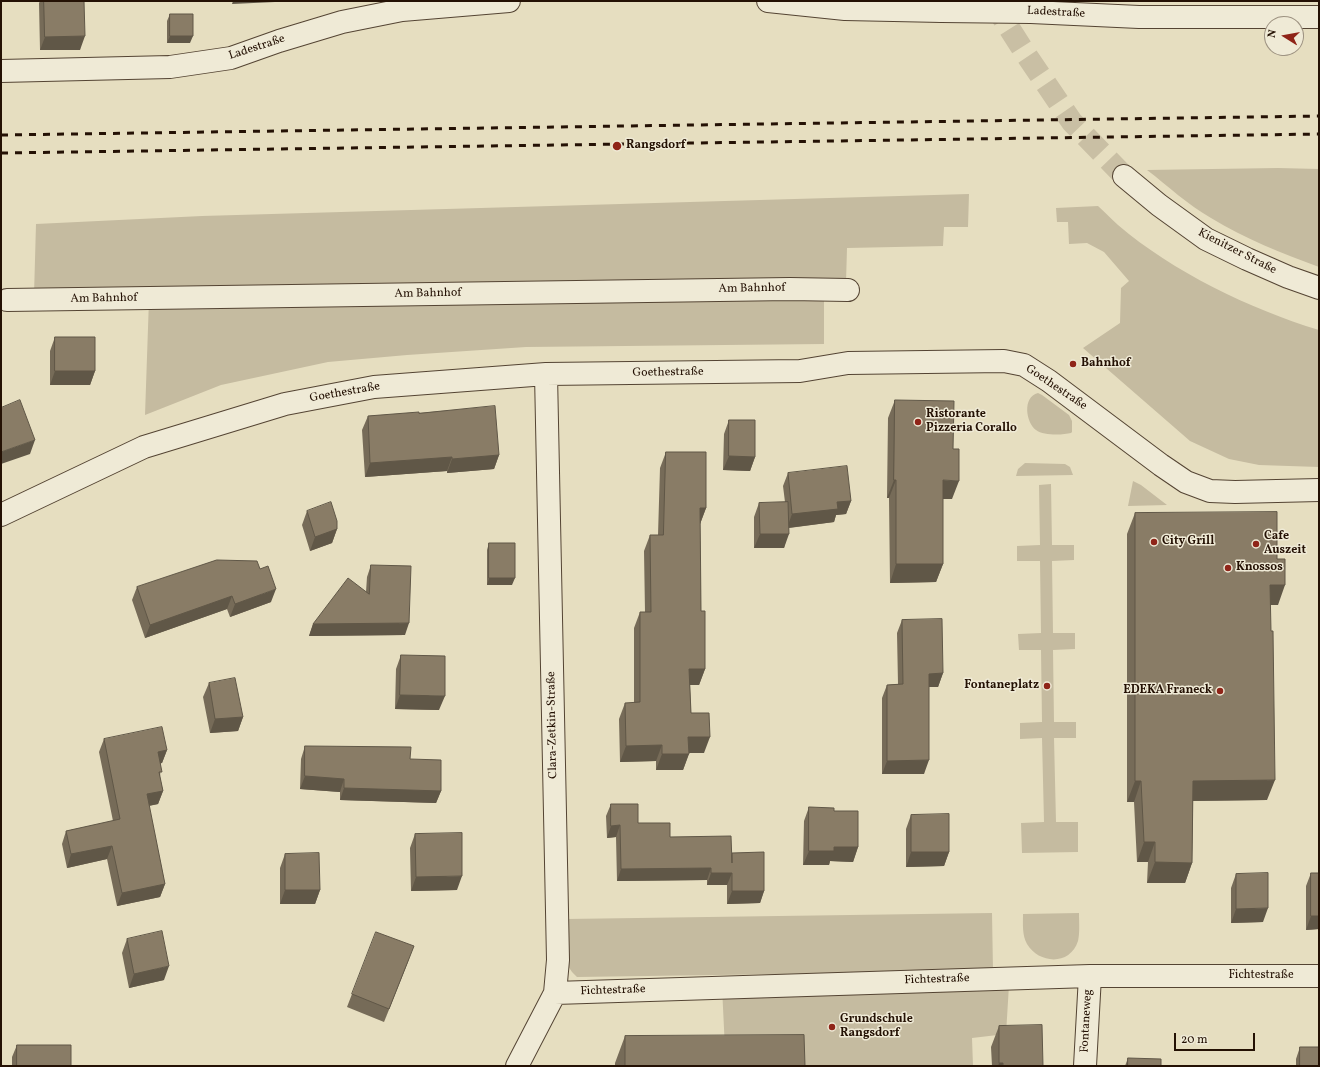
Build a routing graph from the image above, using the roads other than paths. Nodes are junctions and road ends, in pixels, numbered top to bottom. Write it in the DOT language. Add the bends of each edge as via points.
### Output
graph roads {
  1 [pos="509,1"];
  2 [pos="768,1"];
  3 [pos="1319,17"];
  4 [pos="1,71"];
  5 [pos="1124,176"];
  6 [pos="1319,288"];
  7 [pos="848,290"];
  8 [pos="7,300"];
  9 [pos="546,374"];
  10 [pos="1319,490"];
  11 [pos="1,515"];
  12 [pos="1090,976"];
  13 [pos="1319,976"];
  14 [pos="556,993"];
  15 [pos="517,1066"];
  16 [pos="1085,1066"];
  1 -- 4 [label="street, Ladestraße" via="402,10 342,22 231,58 170,67"];
  2 -- 3 [label="street, Ladestraße, bridge" via="845,9 1031,12 1139,17"];
  5 -- 6 [label="street, Kienitzer Straße" via="1206,239 1247,260"];
  7 -- 8 [label="street, Am Bahnhof"];
  9 -- 10 [label="street, Goethestraße" via="800,371 848,363 1004,361 1024,365 1049,381 1186,482 1210,491"];
  9 -- 11 [label="street, Goethestraße" via="374,387 285,404 144,447"];
  9 -- 14 [label="street, Clara-Zetkin-Straße" via="558,960"];
  12 -- 13 [label="street, Fichtestraße"];
  12 -- 14 [label="street, Fichtestraße"];
  12 -- 16 [label="street, Fontaneweg"];
  14 -- 15 [label="street, Clara-Zetkin-Straße"];
}
